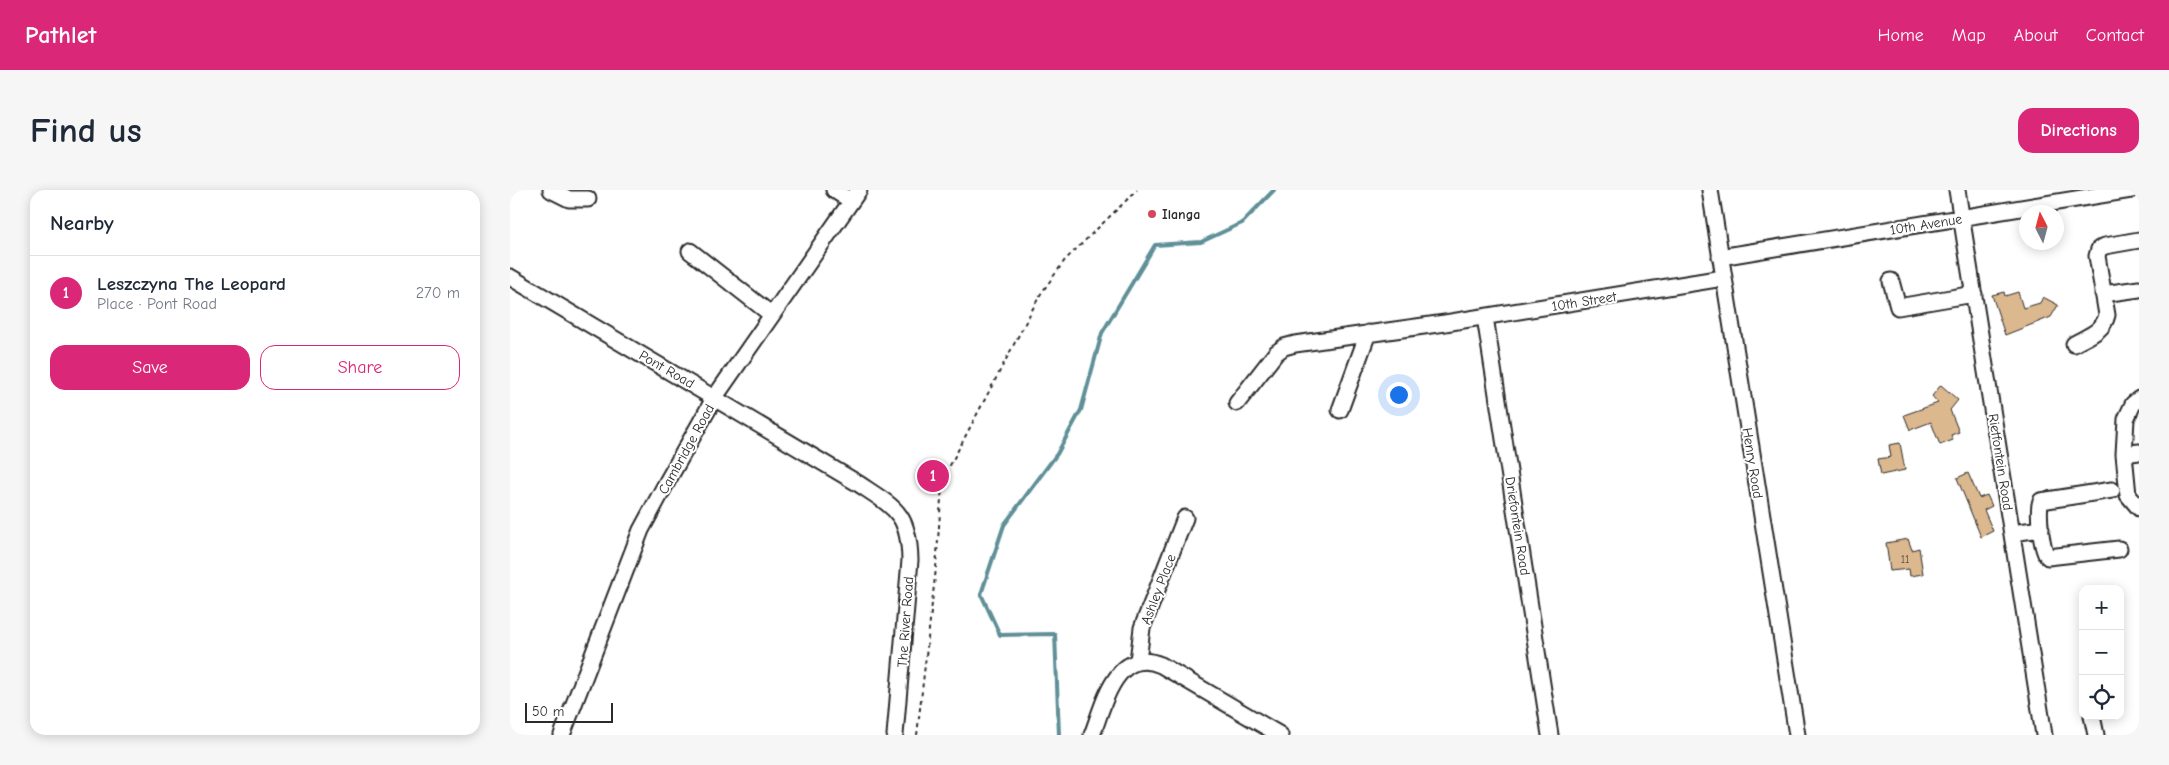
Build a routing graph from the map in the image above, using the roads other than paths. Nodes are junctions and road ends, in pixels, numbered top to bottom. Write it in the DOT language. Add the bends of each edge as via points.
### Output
graph roads {
  1 [pos="551,190"];
  2 [pos="834,190"];
  3 [pos="1710,190"];
  4 [pos="1957,190"];
  5 [pos="2131,190"];
  6 [pos="855,196"];
  7 [pos="588,200"];
  8 [pos="1962,219"];
  9 [pos="2139,240"];
  10 [pos="690,251"];
  11 [pos="1720,257"];
  12 [pos="510,277"];
  13 [pos="1723,278"];
  14 [pos="1891,281"];
  15 [pos="2139,289"];
  16 [pos="1974,294"];
  17 [pos="2103,294"];
  18 [pos="772,315"];
  19 [pos="1485,317"];
  20 [pos="1368,334"];
  21 [pos="2074,344"];
  22 [pos="715,397"];
  23 [pos="2139,399"];
  24 [pos="1238,403"];
  25 [pos="1340,410"];
  26 [pos="2132,453"];
  27 [pos="2112,490"];
  28 [pos="2139,508"];
  29 [pos="898,512"];
  30 [pos="1185,518"];
  31 [pos="2041,529"];
  32 [pos="2012,533"];
  33 [pos="2119,549"];
  34 [pos="1138,661"];
  35 [pos="2093,720"];
  36 [pos="562,735"];
  37 [pos="896,735"];
  38 [pos="1092,735"];
  39 [pos="1280,735"];
  40 [pos="1550,735"];
  41 [pos="1797,735"];
  42 [pos="2044,735"];
  43 [pos="2096,735"];
  1 -- 7 [label="street" via="570,200"];
  2 -- 6 [label="street"];
  3 -- 11 [label="street, Henry Road"];
  4 -- 8 [label="street, Rietfontein Road"];
  5 -- 8 [label="street, 10th Avenue"];
  6 -- 18 [label="street, Cambridge Road"];
  8 -- 11 [label="street, 10th Avenue"];
  8 -- 16 [label="street, Rietfontein Road"];
  9 -- 17 [label="street" via="2099,249 2097,256"];
  10 -- 18 [label="street"];
  11 -- 13 [label="street, Henry Road"];
  12 -- 22 [label="street, Pont Road"];
  13 -- 19 [label="street, 10th Street"];
  13 -- 41 [label="street, Henry Road"];
  14 -- 16 [label="street" via="1898,307"];
  15 -- 17 [label="street"];
  16 -- 32 [label="street, Rietfontein Road"];
  17 -- 21 [label="street" via="2107,315 2105,323 2100,330"];
  18 -- 22 [label="street, Cambridge Road"];
  19 -- 20 [label="street, 10th Street"];
  19 -- 40 [label="street, Driefontein Road"];
  20 -- 24 [label="street, 10th Street" via="1284,347 1267,363"];
  20 -- 25 [label="street"];
  22 -- 29 [label="street, Pont Road" via="860,484"];
  22 -- 36 [label="street, Cambridge Road" via="641,530"];
  23 -- 26 [label="street" via="2126,418"];
  26 -- 28 [label="street" via="2128,495"];
  27 -- 31 [label="street" via="2041,501"];
  29 -- 37 [label="street, The River Road" via="908,532 910,560"];
  30 -- 34 [label="street, Ashley Place" via="1142,628"];
  31 -- 32 [label="street"];
  31 -- 33 [label="street" via="2044,554 2048,557"];
  32 -- 42 [label="street, Rietfontein Road"];
  34 -- 38 [label="street" via="1116,677"];
  34 -- 39 [label="street" via="1161,665"];
  35 -- 43 [label="street"];
}
